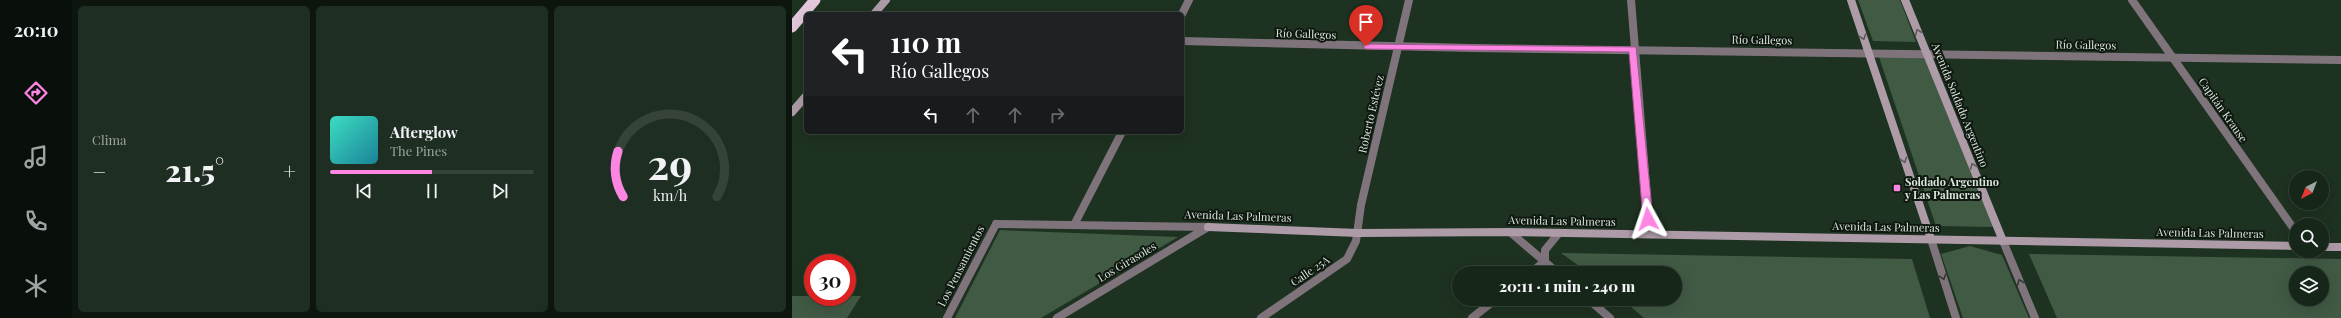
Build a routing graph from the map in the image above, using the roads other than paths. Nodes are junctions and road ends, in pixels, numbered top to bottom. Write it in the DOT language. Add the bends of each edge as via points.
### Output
graph roads {
  1 [pos="815,0"];
  2 [pos="886,0"];
  3 [pos="1189,0"];
  4 [pos="1409,0"];
  5 [pos="1631,0"];
  6 [pos="1851,0"];
  7 [pos="1905,0"];
  8 [pos="2132,0"];
  9 [pos="805,12"];
  10 [pos="876,12"];
  11 [pos="1183,12"];
  12 [pos="804,13"];
  13 [pos="792,27"];
  14 [pos="1184,41"];
  15 [pos="1397,47"];
  16 [pos="1633,49"];
  17 [pos="1868,52"];
  18 [pos="1927,53"];
  19 [pos="2172,57"];
  20 [pos="2341,60"];
  21 [pos="804,98"];
  22 [pos="792,112"];
  23 [pos="1121,134"];
  24 [pos="2289,222"];
  25 [pos="996,224"];
  26 [pos="1074,226"];
  27 [pos="1208,227"];
  28 [pos="1510,232"];
  29 [pos="1358,233"];
  30 [pos="1559,233"];
  31 [pos="1650,234"];
  32 [pos="1931,239"];
  33 [pos="2003,241"];
  34 [pos="2289,246"];
  35 [pos="2329,247"];
  36 [pos="2341,247"];
  37 [pos="1545,261"];
  38 [pos="1539,266"];
  39 [pos="1550,266"];
  40 [pos="1487,306"];
  41 [pos="1596,306"];
  42 [pos="947,318"];
  43 [pos="1057,318"];
  44 [pos="1261,318"];
  45 [pos="1472,318"];
  46 [pos="1610,318"];
  47 [pos="1956,318"];
  48 [pos="2035,318"];
  1 -- 9 [label="highway"];
  2 -- 10 [label="main road"];
  3 -- 11 [label="street"];
  4 -- 15 [label="street, Roberto Estévez"];
  5 -- 16 [label="street"];
  6 -- 17 [label="main road, one-way"];
  18 -- 7 [label="main road, Avenida Soldado Argentino, one-way"];
  8 -- 19 [label="street, Capitán Krause"];
  12 -- 13 [label="highway"];
  14 -- 15 [label="street, Río Gallegos"];
  15 -- 16 [label="street, Río Gallegos"];
  15 -- 29 [label="street, Roberto Estévez" via="1361,205"];
  16 -- 17 [label="street, Río Gallegos"];
  16 -- 31 [label="street"];
  17 -- 18 [label="street, Río Gallegos"];
  17 -- 32 [label="main road, one-way"];
  18 -- 19 [label="street, Río Gallegos"];
  33 -- 18 [label="main road, Avenida Soldado Argentino, one-way"];
  19 -- 20 [label="street, Río Gallegos"];
  19 -- 24 [label="street, Capitán Krause"];
  21 -- 22 [label="main road"];
  23 -- 26 [label="street"];
  25 -- 26 [label="street, Avenida Las Palmeras"];
  25 -- 42 [label="street, Los Pensamientos"];
  26 -- 27 [label="street, Avenida Las Palmeras"];
  27 -- 29 [label="main road, Avenida Las Palmeras"];
  27 -- 43 [label="street, Los Girasoles"];
  28 -- 29 [label="main road, Avenida Las Palmeras"];
  28 -- 30 [label="main road, Avenida Las Palmeras"];
  28 -- 37 [label="street"];
  29 -- 44 [label="street, Calle 25A" via="1352,254 1347,259"];
  30 -- 31 [label="main road, Avenida Las Palmeras"];
  30 -- 37 [label="street" via="1545,250"];
  31 -- 32 [label="main road, Avenida Las Palmeras"];
  32 -- 33 [label="main road, Avenida Las Palmeras"];
  32 -- 47 [label="street, one-way"];
  33 -- 34 [label="main road, Avenida Las Palmeras"];
  48 -- 33 [label="street, one-way"];
  35 -- 36 [label="main road"];
  37 -- 38 [label="street"];
  37 -- 39 [label="street"];
  40 -- 45 [label="street"];
  41 -- 46 [label="street"];
}
